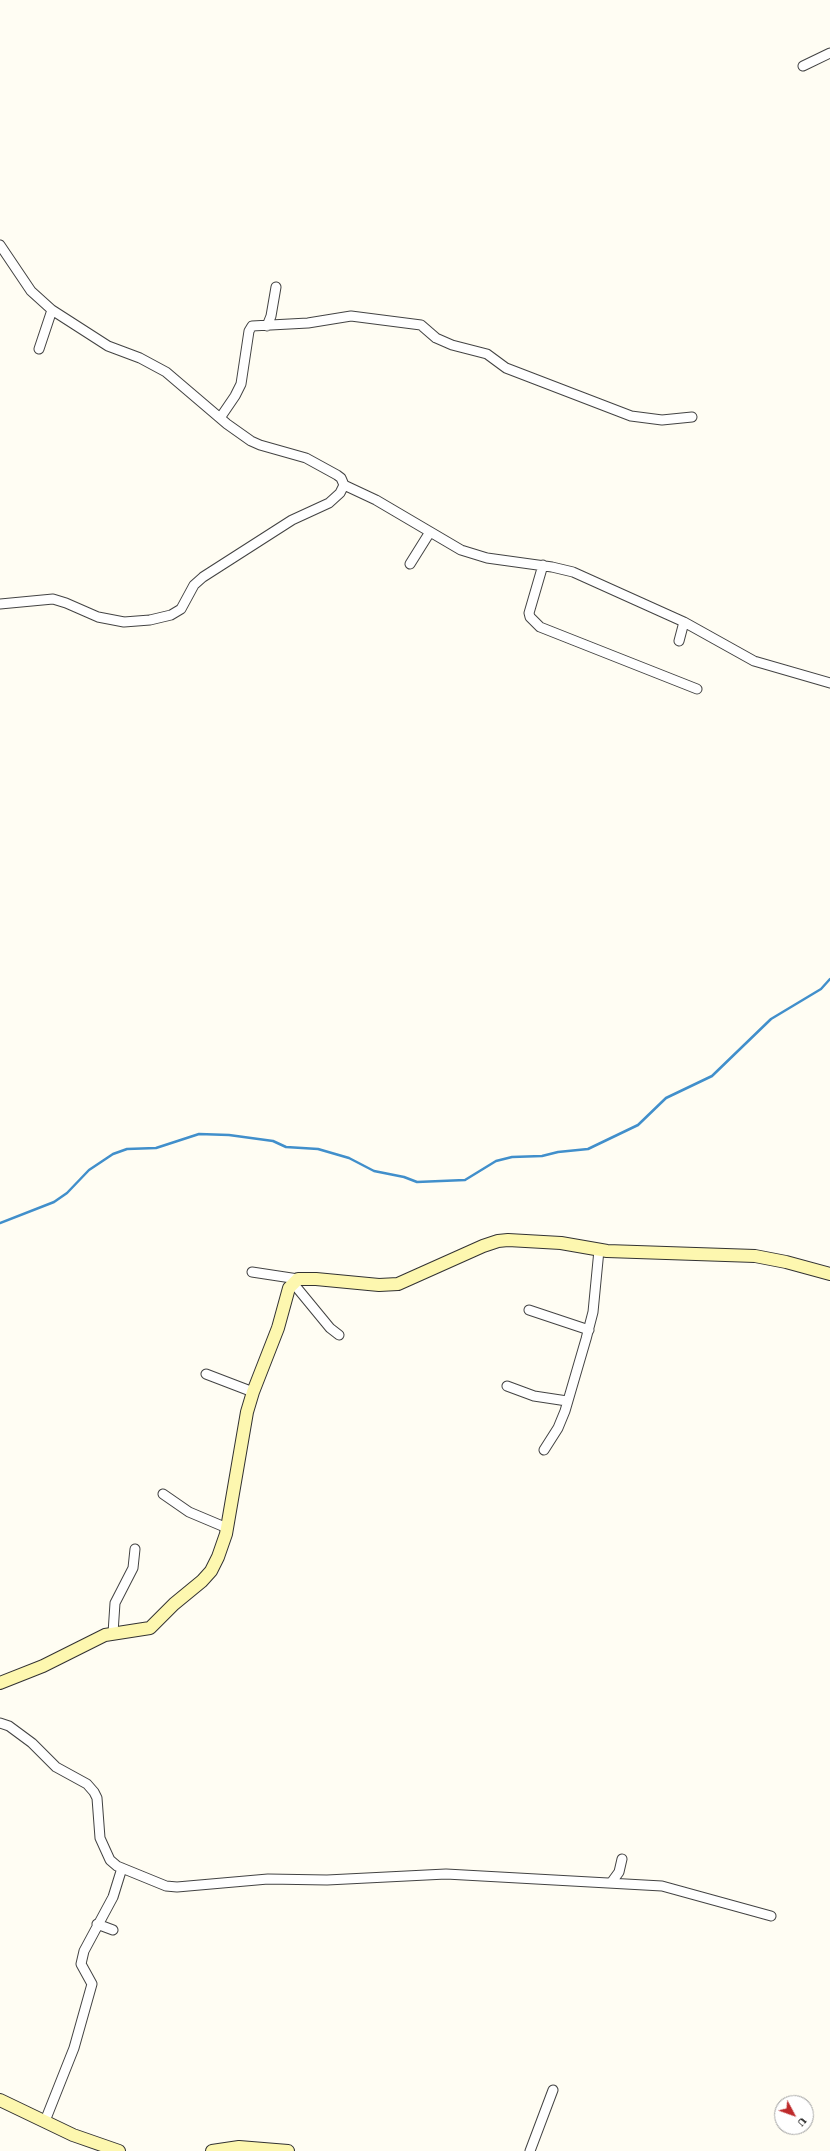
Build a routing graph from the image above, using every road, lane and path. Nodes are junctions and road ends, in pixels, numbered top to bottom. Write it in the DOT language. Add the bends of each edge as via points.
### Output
graph roads {
  1 [pos="830,53"];
  2 [pos="803,66"];
  3 [pos="0,244"];
  4 [pos="276,287"];
  5 [pos="52,310"];
  6 [pos="266,326"];
  7 [pos="39,349"];
  8 [pos="692,417"];
  9 [pos="220,418"];
  10 [pos="344,485"];
  11 [pos="430,532"];
  12 [pos="410,564"];
  13 [pos="543,565"];
  14 [pos="0,604"];
  15 [pos="684,622"];
  16 [pos="678,641"];
  17 [pos="830,683"];
  18 [pos="697,689"];
  19 [pos="599,1250"];
  20 [pos="252,1272"];
  21 [pos="830,1274"];
  22 [pos="296,1281"];
  23 [pos="529,1310"];
  24 [pos="588,1330"];
  25 [pos="339,1335"];
  26 [pos="206,1374"];
  27 [pos="507,1386"];
  28 [pos="253,1392"];
  29 [pos="568,1401"];
  30 [pos="544,1450"];
  31 [pos="163,1494"];
  32 [pos="227,1528"];
  33 [pos="135,1549"];
  34 [pos="113,1633"];
  35 [pos="0,1683"];
  36 [pos="0,1723"];
  37 [pos="622,1859"];
  38 [pos="122,1868"];
  39 [pos="611,1883"];
  40 [pos="771,1916"];
  41 [pos="97,1924"];
  42 [pos="113,1930"];
  43 [pos="552,2090"];
  44 [pos="0,2100"];
  45 [pos="45,2121"];
  46 [pos="253,2149"];
  47 [pos="119,2151"];
  48 [pos="212,2151"];
  49 [pos="288,2151"];
  50 [pos="530,2151"];
  1 -- 2 [label="street"];
  3 -- 5 [label="street" via="35,296"];
  4 -- 6 [label="street" via="271,316"];
  5 -- 7 [label="street"];
  5 -- 9 [label="street" via="108,346 140,358 166,372"];
  6 -- 8 [label="street" via="314,323 351,316 418,324 452,345 487,354 506,368 607,408 655,420"];
  6 -- 9 [label="street" via="256,324 250,328 241,384"];
  9 -- 10 [label="street" via="260,445 291,453 331,470 342,478"];
  10 -- 11 [label="street" via="376,500"];
  10 -- 14 [label="street" via="340,493 329,503 292,520 203,577 194,585 181,608 171,615 124,622 98,617 53,599"];
  11 -- 12 [label="street"];
  11 -- 13 [label="street" via="469,553"];
  13 -- 15 [label="street" via="585,577"];
  13 -- 18 [label="street" via="529,613 540,627"];
  15 -- 16 [label="street"];
  15 -- 17 [label="street" via="754,661"];
  19 -- 21 [label="street" via="734,1254 762,1257"];
  19 -- 22 [label="street" via="552,1242 498,1241 398,1284 379,1285 316,1279"];
  19 -- 24 [label="street" via="593,1312"];
  20 -- 22 [label="street"];
  22 -- 25 [label="street" via="327,1325"];
  22 -- 28 [label="street" via="289,1288 272,1346"];
  23 -- 24 [label="street"];
  24 -- 29 [label="street"];
  26 -- 28 [label="street"];
  27 -- 29 [label="street" via="534,1396"];
  28 -- 32 [label="street" via="247,1412"];
  29 -- 30 [label="street" via="558,1428"];
  31 -- 32 [label="street" via="189,1512"];
  32 -- 34 [label="street" via="215,1564 202,1581 150,1628"];
  33 -- 34 [label="street" via="133,1568 115,1602"];
  34 -- 35 [label="street"];
  36 -- 38 [label="street" via="9,1726 32,1743 56,1767 87,1784 94,1792 97,1798 100,1838 110,1860"];
  37 -- 39 [label="street" via="619,1872"];
  38 -- 39 [label="street" via="166,1886 177,1887 268,1879 327,1880 446,1874"];
  38 -- 41 [label="street" via="113,1897"];
  39 -- 40 [label="street" via="662,1886"];
  41 -- 42 [label="street"];
  41 -- 45 [label="street" via="84,1951 81,1964 92,1984 74,2048"];
  43 -- 50 [label="street"];
  44 -- 45 [label="street"];
  45 -- 47 [label="street" via="73,2135"];
  46 -- 48 [label="street" via="239,2147"];
  46 -- 49 [label="street"];
}
